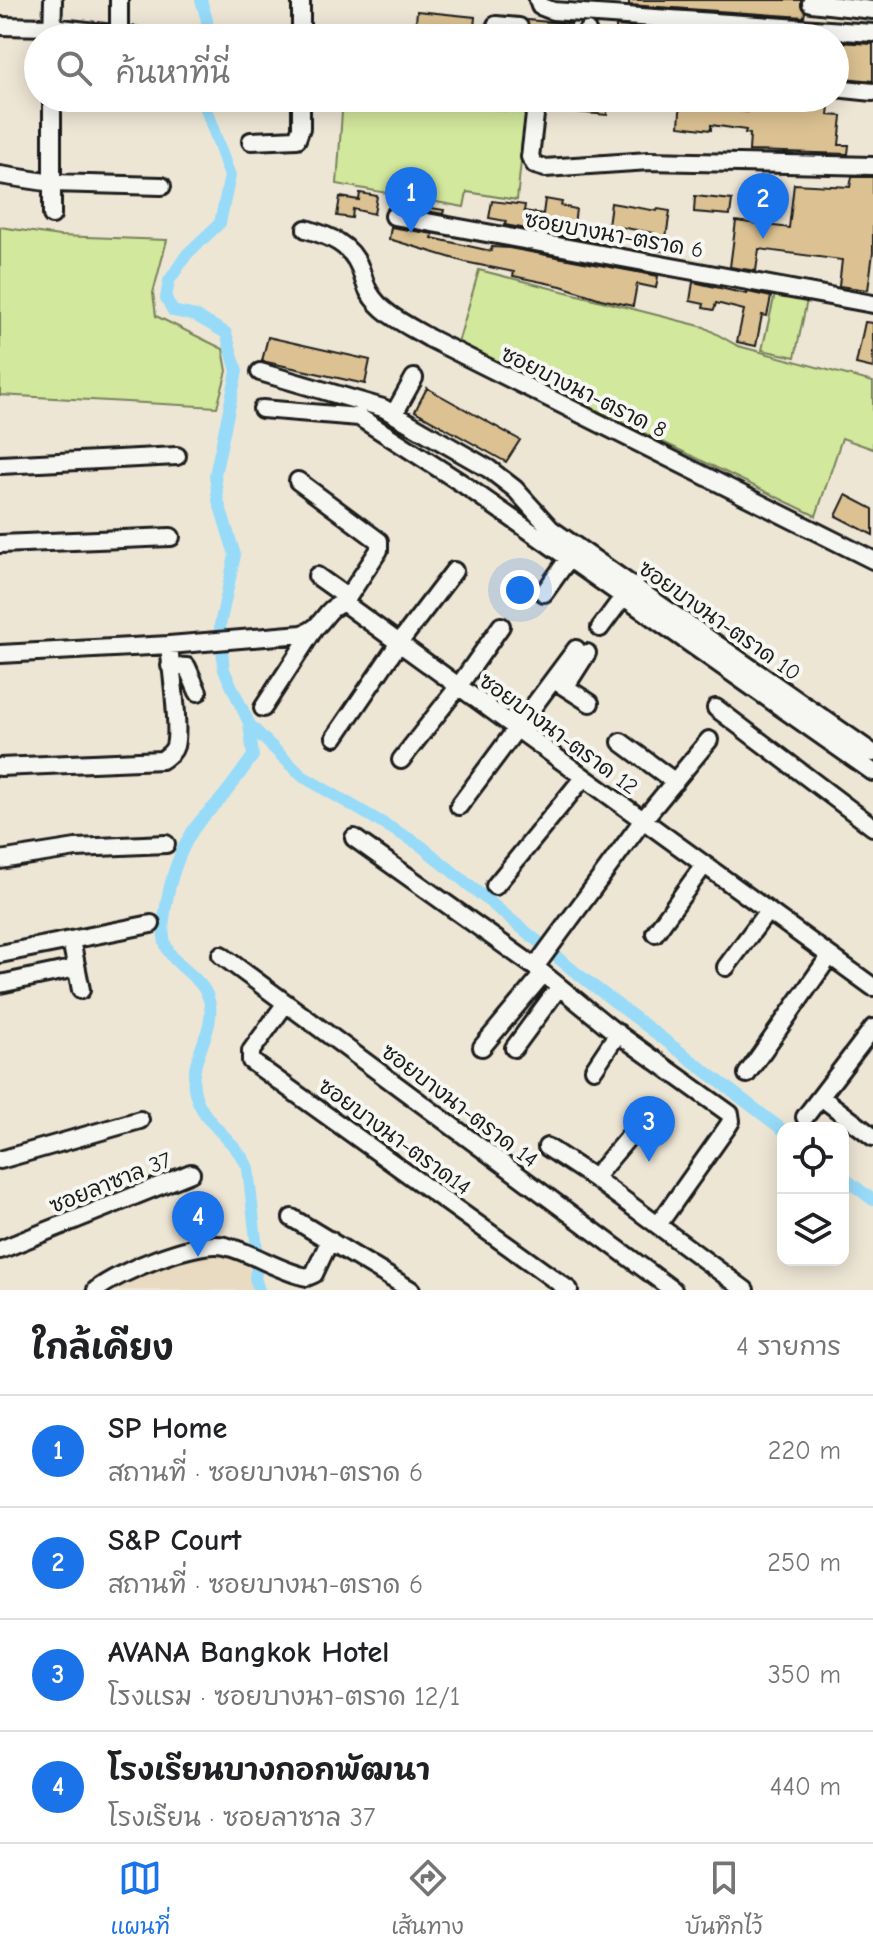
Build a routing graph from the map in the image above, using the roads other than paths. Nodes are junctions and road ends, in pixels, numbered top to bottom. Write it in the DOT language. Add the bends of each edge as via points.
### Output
graph roads {
  1 [pos="53,0"];
  2 [pos="119,0"];
  3 [pos="301,0"];
  4 [pos="538,0"];
  5 [pos="811,2"];
  6 [pos="873,10"];
  7 [pos="52,24"];
  8 [pos="119,24"];
  9 [pos="301,24"];
  10 [pos="749,24"];
  11 [pos="809,24"];
  12 [pos="0,26"];
  13 [pos="24,29"];
  14 [pos="849,31"];
  15 [pos="873,33"];
  16 [pos="849,89"];
  17 [pos="873,92"];
  18 [pos="52,112"];
  19 [pos="301,112"];
  20 [pos="535,112"];
  21 [pos="251,141"];
  22 [pos="873,166"];
  23 [pos="0,175"];
  24 [pos="52,183"];
  25 [pos="162,186"];
  26 [pos="52,215"];
  27 [pos="394,216"];
  28 [pos="306,229"];
  29 [pos="873,304"];
  30 [pos="260,372"];
  31 [pos="414,378"];
  32 [pos="262,409"];
  33 [pos="394,414"];
  34 [pos="177,456"];
  35 [pos="0,465"];
  36 [pos="298,481"];
  37 [pos="171,537"];
  38 [pos="0,544"];
  39 [pos="569,558"];
  40 [pos="873,560"];
  41 [pos="454,571"];
  42 [pos="317,576"];
  43 [pos="544,593"];
  44 [pos="623,597"];
  45 [pos="346,601"];
  46 [pos="501,626"];
  47 [pos="600,628"];
  48 [pos="313,631"];
  49 [pos="399,643"];
  50 [pos="169,645"];
  51 [pos="582,651"];
  52 [pos="0,654"];
  53 [pos="170,666"];
  54 [pos="560,683"];
  55 [pos="458,687"];
  56 [pos="198,692"];
  57 [pos="590,703"];
  58 [pos="263,708"];
  59 [pos="716,708"];
  60 [pos="517,730"];
  61 [pos="335,737"];
  62 [pos="709,740"];
  63 [pos="621,742"];
  64 [pos="873,753"];
  65 [pos="401,760"];
  66 [pos="0,767"];
  67 [pos="873,772"];
  68 [pos="583,778"];
  69 [pos="675,782"];
  70 [pos="459,806"];
  71 [pos="643,820"];
  72 [pos="873,827"];
  73 [pos="354,838"];
  74 [pos="166,844"];
  75 [pos="0,860"];
  76 [pos="704,865"];
  77 [pos="495,886"];
  78 [pos="767,912"];
  79 [pos="151,924"];
  80 [pos="655,933"];
  81 [pos="71,940"];
  82 [pos="0,954"];
  83 [pos="221,955"];
  84 [pos="829,957"];
  85 [pos="539,967"];
  86 [pos="726,967"];
  87 [pos="76,968"];
  88 [pos="0,984"];
  89 [pos="559,987"];
  90 [pos="873,987"];
  91 [pos="81,990"];
  92 [pos="286,1003"];
  93 [pos="873,1028"];
  94 [pos="618,1033"];
  95 [pos="482,1047"];
  96 [pos="868,1047"];
  97 [pos="514,1048"];
  98 [pos="594,1069"];
  99 [pos="747,1074"];
  100 [pos="821,1097"];
  101 [pos="805,1117"];
  102 [pos="140,1120"];
  103 [pos="637,1127"];
  104 [pos="873,1137"];
  105 [pos="547,1147"];
  106 [pos="0,1160"];
  107 [pos="191,1173"];
  108 [pos="594,1178"];
  109 [pos="292,1218"];
  110 [pos="658,1225"];
  111 [pos="330,1240"];
  112 [pos="0,1250"];
  113 [pos="96,1290"];
  114 [pos="411,1290"];
  115 [pos="569,1290"];
  116 [pos="673,1290"];
  117 [pos="745,1290"];
  1 -- 7 [label="street"];
  2 -- 8 [label="street"];
  3 -- 9 [label="street"];
  4 -- 10 [label="street" via="553,11"];
  5 -- 6 [label="street"];
  5 -- 11 [label="street"];
  12 -- 13 [label="street"];
  14 -- 15 [label="street"];
  16 -- 17 [label="street"];
  18 -- 24 [label="street"];
  19 -- 21 [label="street" via="297,139"];
  20 -- 22 [label="street" via="530,157 545,168 649,161"];
  23 -- 24 [label="street"];
  24 -- 25 [label="street"];
  24 -- 26 [label="street"];
  27 -- 29 [label="street, ซอยบางนา-ตราด 6"];
  28 -- 40 [label="street, ซอยบางนา-ตราด 8" via="345,246 377,302 420,333"];
  30 -- 33 [label="street, ซอยบางนา-ตราด 10"];
  31 -- 33 [label="street"];
  32 -- 39 [label="street" via="359,417"];
  33 -- 64 [label="street, ซอยบางนา-ตราด 10" via="489,469 551,529"];
  34 -- 35 [label="street"];
  36 -- 45 [label="street" via="379,541 379,550"];
  37 -- 38 [label="street"];
  39 -- 43 [label="street"];
  39 -- 44 [label="street"];
  41 -- 49 [label="street"];
  42 -- 45 [label="street, ซอยบางนา-ตราด 12"];
  44 -- 47 [label="street"];
  44 -- 67 [label="street"];
  45 -- 48 [label="street"];
  45 -- 49 [label="street, ซอยบางนา-ตราด 12"];
  46 -- 55 [label="street"];
  48 -- 50 [label="street"];
  48 -- 58 [label="street"];
  49 -- 55 [label="street, ซอยบางนา-ตราด 12"];
  49 -- 61 [label="street"];
  50 -- 52 [label="street"];
  50 -- 53 [label="street"];
  51 -- 54 [label="street"];
  53 -- 56 [label="street" via="187,667"];
  53 -- 66 [label="street" via="175,746 162,760"];
  54 -- 57 [label="street"];
  54 -- 60 [label="street"];
  55 -- 60 [label="street, ซอยบางนา-ตราด 12"];
  55 -- 65 [label="street"];
  59 -- 72 [label="street"];
  60 -- 68 [label="street, ซอยบางนา-ตราด 12"];
  60 -- 70 [label="street"];
  62 -- 69 [label="street"];
  63 -- 69 [label="street"];
  68 -- 71 [label="street, ซอยบางนา-ตราด 12"];
  68 -- 77 [label="street"];
  69 -- 71 [label="street"];
  71 -- 76 [label="street, ซอยบางนา-ตราด 12"];
  71 -- 85 [label="street"];
  73 -- 85 [label="street"];
  74 -- 75 [label="street" via="76,848"];
  76 -- 78 [label="street, ซอยบางนา-ตราด 12"];
  76 -- 80 [label="street"];
  78 -- 84 [label="street, ซอยบางนา-ตราด 12"];
  78 -- 86 [label="street"];
  79 -- 81 [label="street"];
  81 -- 82 [label="street"];
  81 -- 87 [label="street"];
  83 -- 92 [label="street, ซอยบางนา-ตราด 14"];
  84 -- 90 [label="street, ซอยบางนา-ตราด 12"];
  84 -- 99 [label="street"];
  85 -- 89 [label="street"];
  85 -- 95 [label="street"];
  87 -- 88 [label="street"];
  87 -- 91 [label="street"];
  89 -- 94 [label="street"];
  89 -- 97 [label="street"];
  92 -- 115 [label="street, ซอยบางนา-ตราด14" via="251,1051 251,1061"];
  92 -- 116 [label="street, ซอยบางนา-ตราด 14"];
  93 -- 96 [label="street"];
  94 -- 98 [label="street"];
  94 -- 110 [label="street" via="731,1118"];
  96 -- 100 [label="street"];
  100 -- 101 [label="street"];
  100 -- 104 [label="street"];
  102 -- 106 [label="street"];
  103 -- 108 [label="street"];
  105 -- 108 [label="street"];
  107 -- 112 [label="street, ซอยลาซาล 37"];
  108 -- 110 [label="street"];
  109 -- 111 [label="street"];
  110 -- 117 [label="street"];
  111 -- 113 [label="street" via="310,1277 224,1246 207,1245 128,1272"];
  111 -- 114 [label="street"];
}
